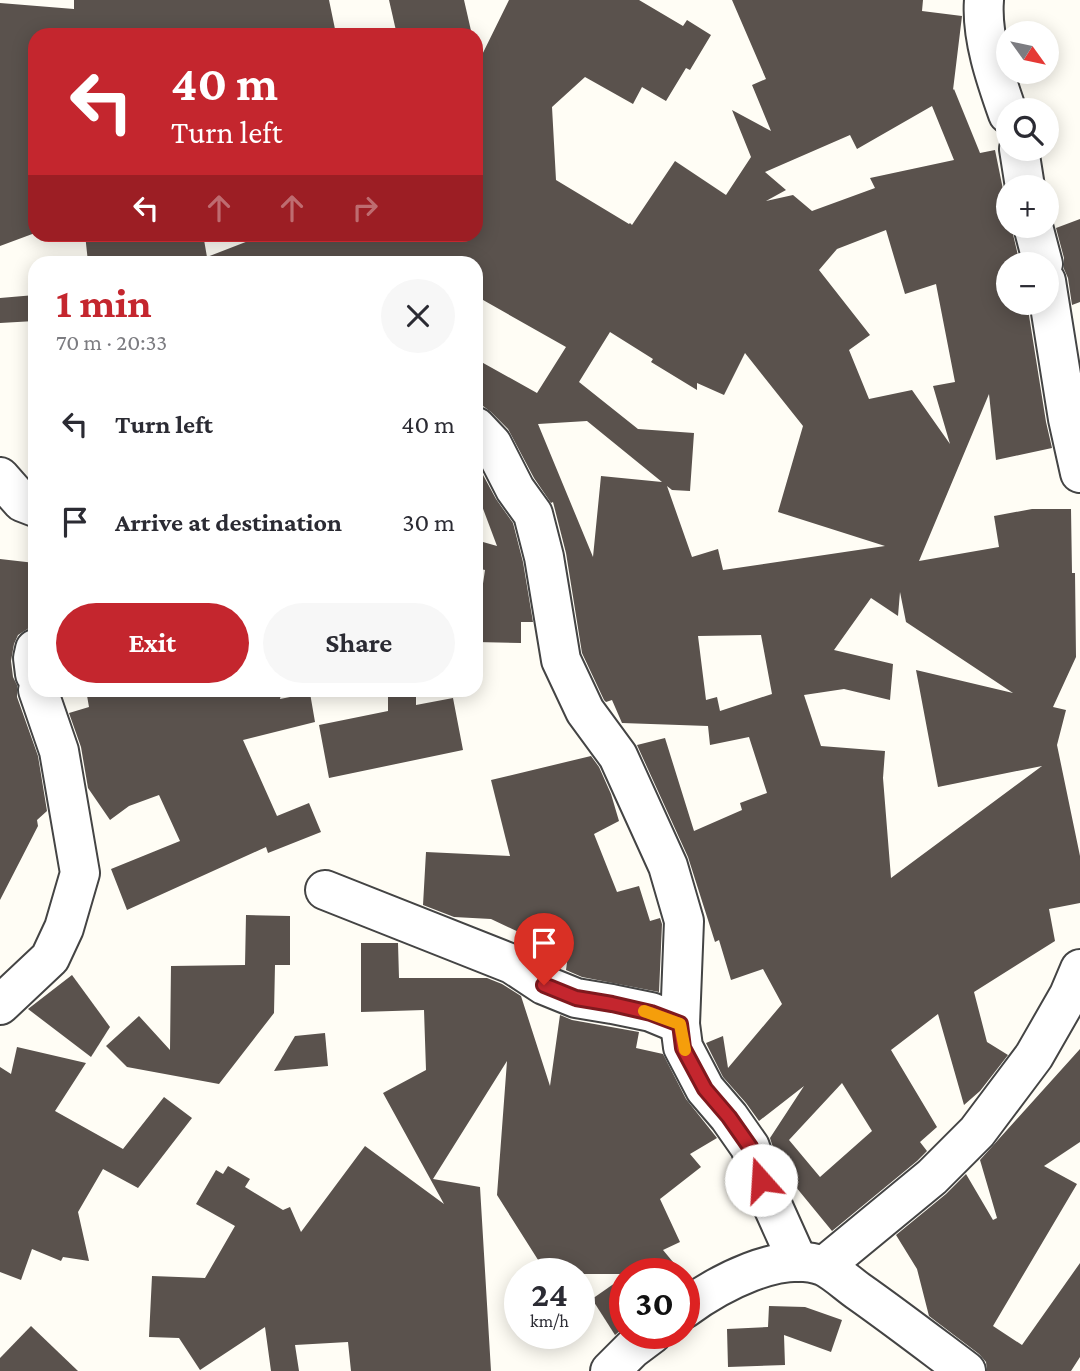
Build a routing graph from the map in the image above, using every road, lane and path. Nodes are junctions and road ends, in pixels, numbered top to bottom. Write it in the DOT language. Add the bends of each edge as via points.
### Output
graph roads {
  1 [pos="984,0"];
  2 [pos="1002,98"];
  3 [pos="1051,315"];
  4 [pos="483,434"];
  5 [pos="1080,473"];
  6 [pos="0,477"];
  7 [pos="28,504"];
  8 [pos="40,697"];
  9 [pos="325,890"];
  10 [pos="1080,969"];
  11 [pos="0,1005"];
  12 [pos="680,1024"];
  13 [pos="811,1264"];
  14 [pos="700,1297"];
  15 [pos="632,1349"];
  16 [pos="610,1371"];
  17 [pos="966,1371"];
  1 -- 2 [label="street" via="986,38"];
  3 -- 5 [label="street"];
  4 -- 12 [label="street" via="533,514 561,660 585,711 618,756 668,866 684,921"];
  6 -- 7 [label="street"];
  8 -- 11 [label="street" via="59,751 80,873 50,958"];
  9 -- 12 [label="street" via="512,964 544,985 576,998 651,1013"];
  10 -- 13 [label="street" via="1034,1056 977,1132 932,1178"];
  12 -- 13 [label="street" via="683,1048 705,1089 750,1147 761,1180"];
  13 -- 14 [label="street" via="776,1264 735,1277"];
  13 -- 17 [label="street" via="892,1315"];
  15 -- 16 [label="street"];
}
